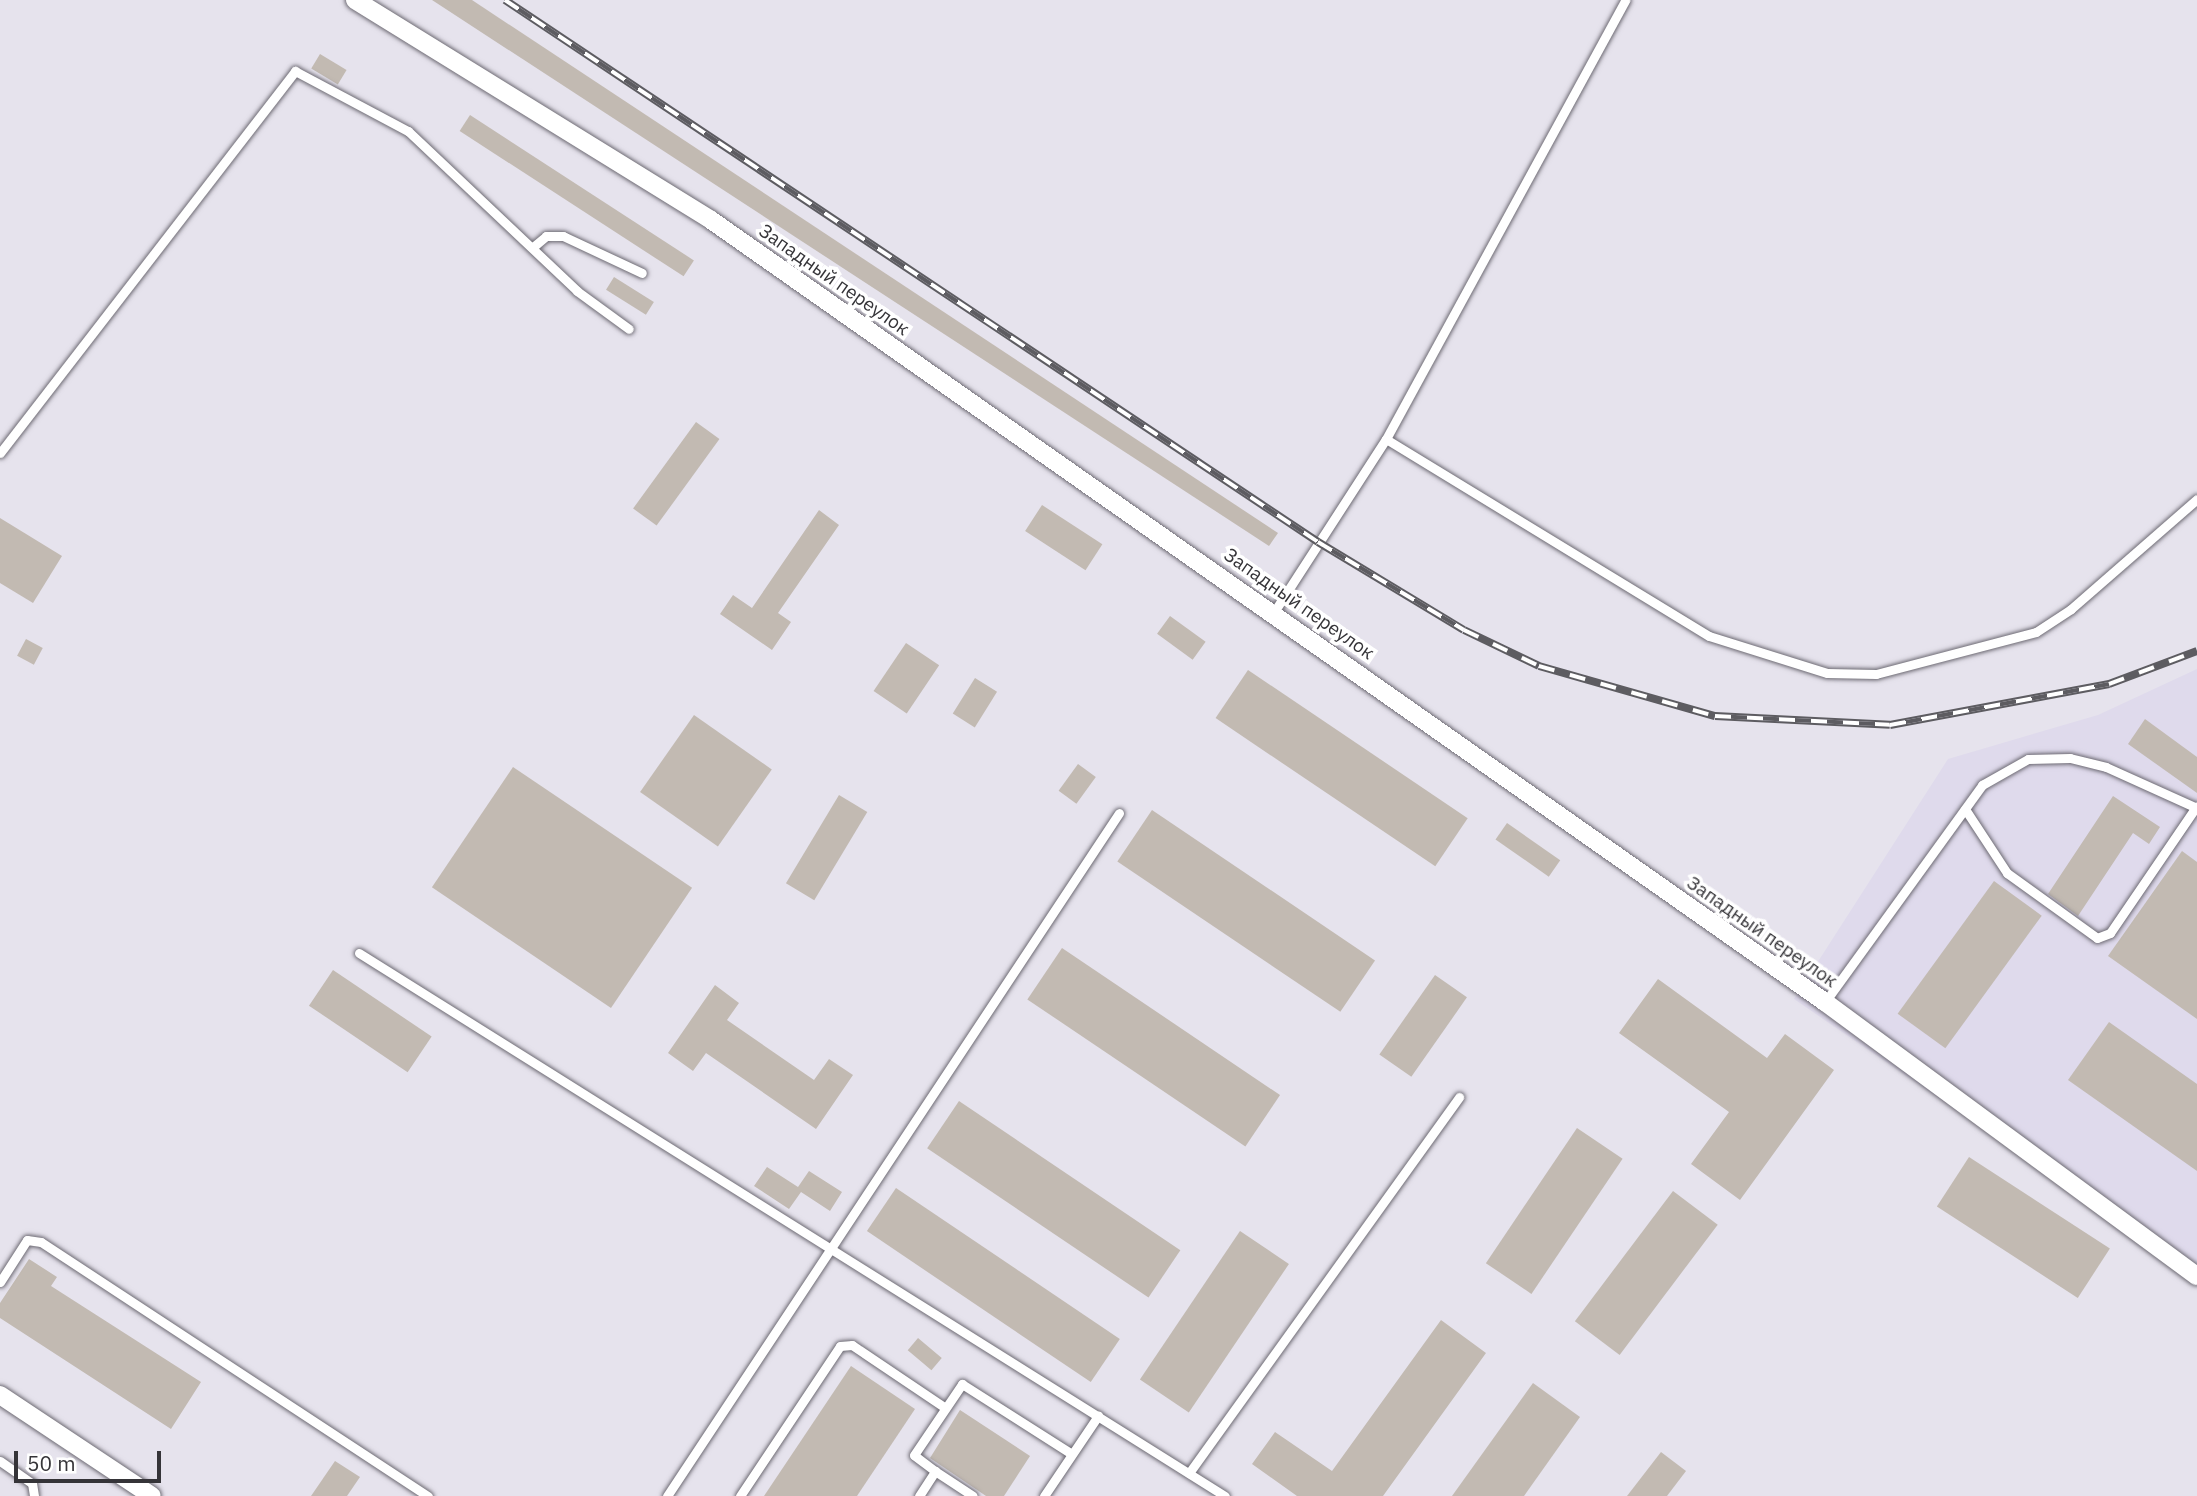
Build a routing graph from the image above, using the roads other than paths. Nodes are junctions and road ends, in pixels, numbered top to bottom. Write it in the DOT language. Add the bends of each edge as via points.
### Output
graph roads {
  1 [pos="355,0"];
  2 [pos="1625,0"];
  3 [pos="533,247"];
  4 [pos="642,273"];
  5 [pos="629,329"];
  6 [pos="1386,439"];
  7 [pos="0,453"];
  8 [pos="2197,499"];
  9 [pos="1275,612"];
  10 [pos="2196,808"];
  11 [pos="1965,809"];
  12 [pos="1119,813"];
  13 [pos="359,953"];
  14 [pos="1825,1002"];
  15 [pos="1460,1097"];
  16 [pos="829,1248"];
  17 [pos="2197,1276"];
  18 [pos="0,1282"];
  19 [pos="0,1395"];
  20 [pos="944,1407"];
  21 [pos="1098,1416"];
  22 [pos="1072,1454"];
  23 [pos="0,1461"];
  24 [pos="935,1471"];
  25 [pos="1189,1473"];
  26 [pos="34,1496"];
  27 [pos="152,1496"];
  28 [pos="428,1496"];
  29 [pos="667,1496"];
  30 [pos="740,1496"];
  31 [pos="919,1496"];
  32 [pos="974,1496"];
  33 [pos="1044,1496"];
  34 [pos="1225,1496"];
  1 -- 9 [label="street, Западный переулок" via="710,220"];
  2 -- 6 [label="lane"];
  3 -- 4 [label="lane" via="546,236 563,236"];
  3 -- 5 [label="lane" via="577,292"];
  3 -- 7 [label="lane" via="408,131 295,71"];
  6 -- 8 [label="lane" via="1709,636 1764,658 1827,673 1887,672 2036,632 2071,610"];
  6 -- 9 [label="lane"];
  9 -- 14 [label="street, Западный переулок"];
  10 -- 11 [label="lane" via="2106,767 2070,758 2028,760 1982,785"];
  10 -- 11 [label="lane" via="2110,933 2097,938 2007,873"];
  11 -- 14 [label="lane"];
  12 -- 16 [label="lane"];
  13 -- 16 [label="lane"];
  14 -- 17 [label="street, Западный переулок"];
  15 -- 25 [label="lane"];
  16 -- 21 [label="lane"];
  16 -- 29 [label="lane"];
  18 -- 28 [label="lane" via="27,1240 41,1241"];
  19 -- 27 [label="street"];
  20 -- 22 [label="lane" via="956,1388 969,1386"];
  20 -- 24 [label="lane" via="915,1455"];
  20 -- 30 [label="lane" via="852,1345 840,1346"];
  21 -- 22 [label="lane"];
  21 -- 25 [label="lane"];
  22 -- 33 [label="lane"];
  23 -- 26 [label="lane" via="32,1483"];
  24 -- 31 [label="lane"];
  24 -- 32 [label="lane"];
  25 -- 34 [label="lane"];
}
